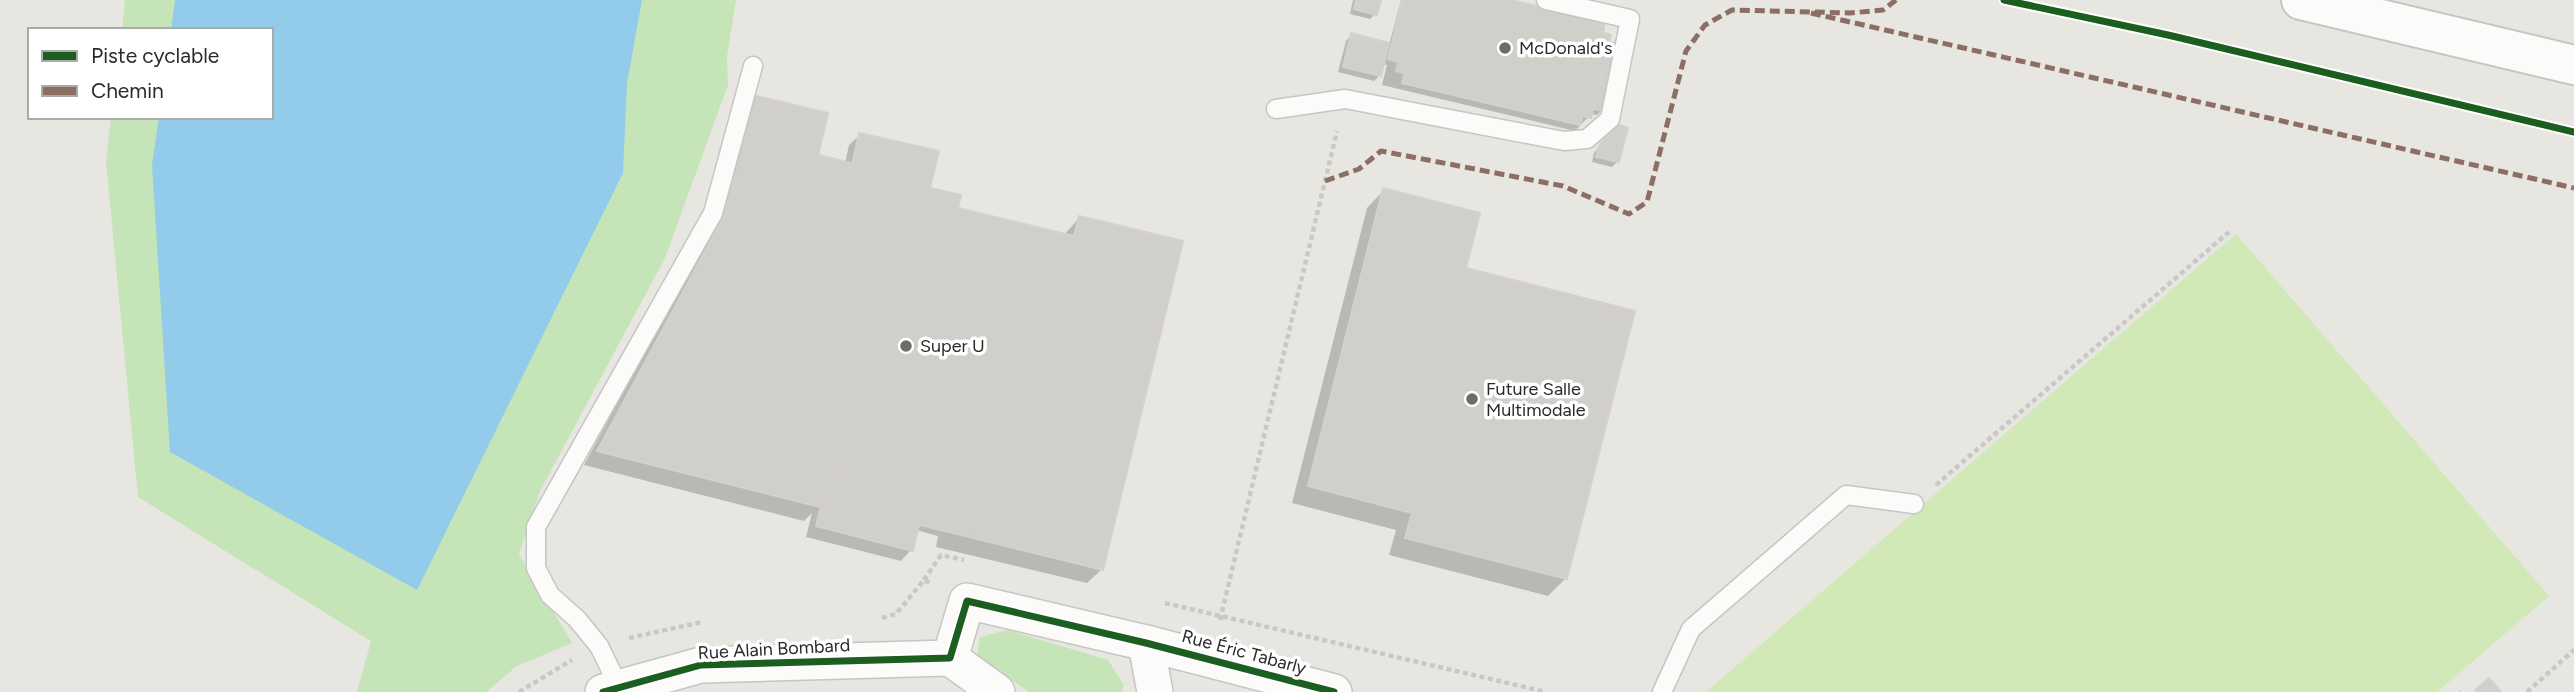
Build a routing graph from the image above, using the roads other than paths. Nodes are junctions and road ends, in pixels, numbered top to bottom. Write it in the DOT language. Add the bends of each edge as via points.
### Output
graph roads {
  1 [pos="1546,0"];
  2 [pos="2301,0"];
  3 [pos="2574,65"];
  4 [pos="753,66"];
  5 [pos="1276,109"];
  6 [pos="1914,504"];
  7 [pos="1146,643"];
  8 [pos="950,658"];
  9 [pos="610,689"];
  10 [pos="997,692"];
  11 [pos="1156,692"];
  12 [pos="1334,692"];
  13 [pos="1662,692"];
  1 -- 5 [label="lane" via="1630,19 1611,119 1587,139 1564,141 1345,99"];
  2 -- 3 [label="main road"];
  4 -- 9 [label="lane" via="713,213 536,527 536,568 550,595 599,646"];
  6 -- 13 [label="lane" via="1846,495 1691,629"];
  7 -- 8 [label="street, Rue Éric Tabarly" via="967,601"];
  7 -- 11 [label="street"];
  7 -- 12 [label="street, Rue Éric Tabarly"];
  8 -- 9 [label="street, Rue Alain Bombard" via="701,665"];
  8 -- 10 [label="street"];
}
